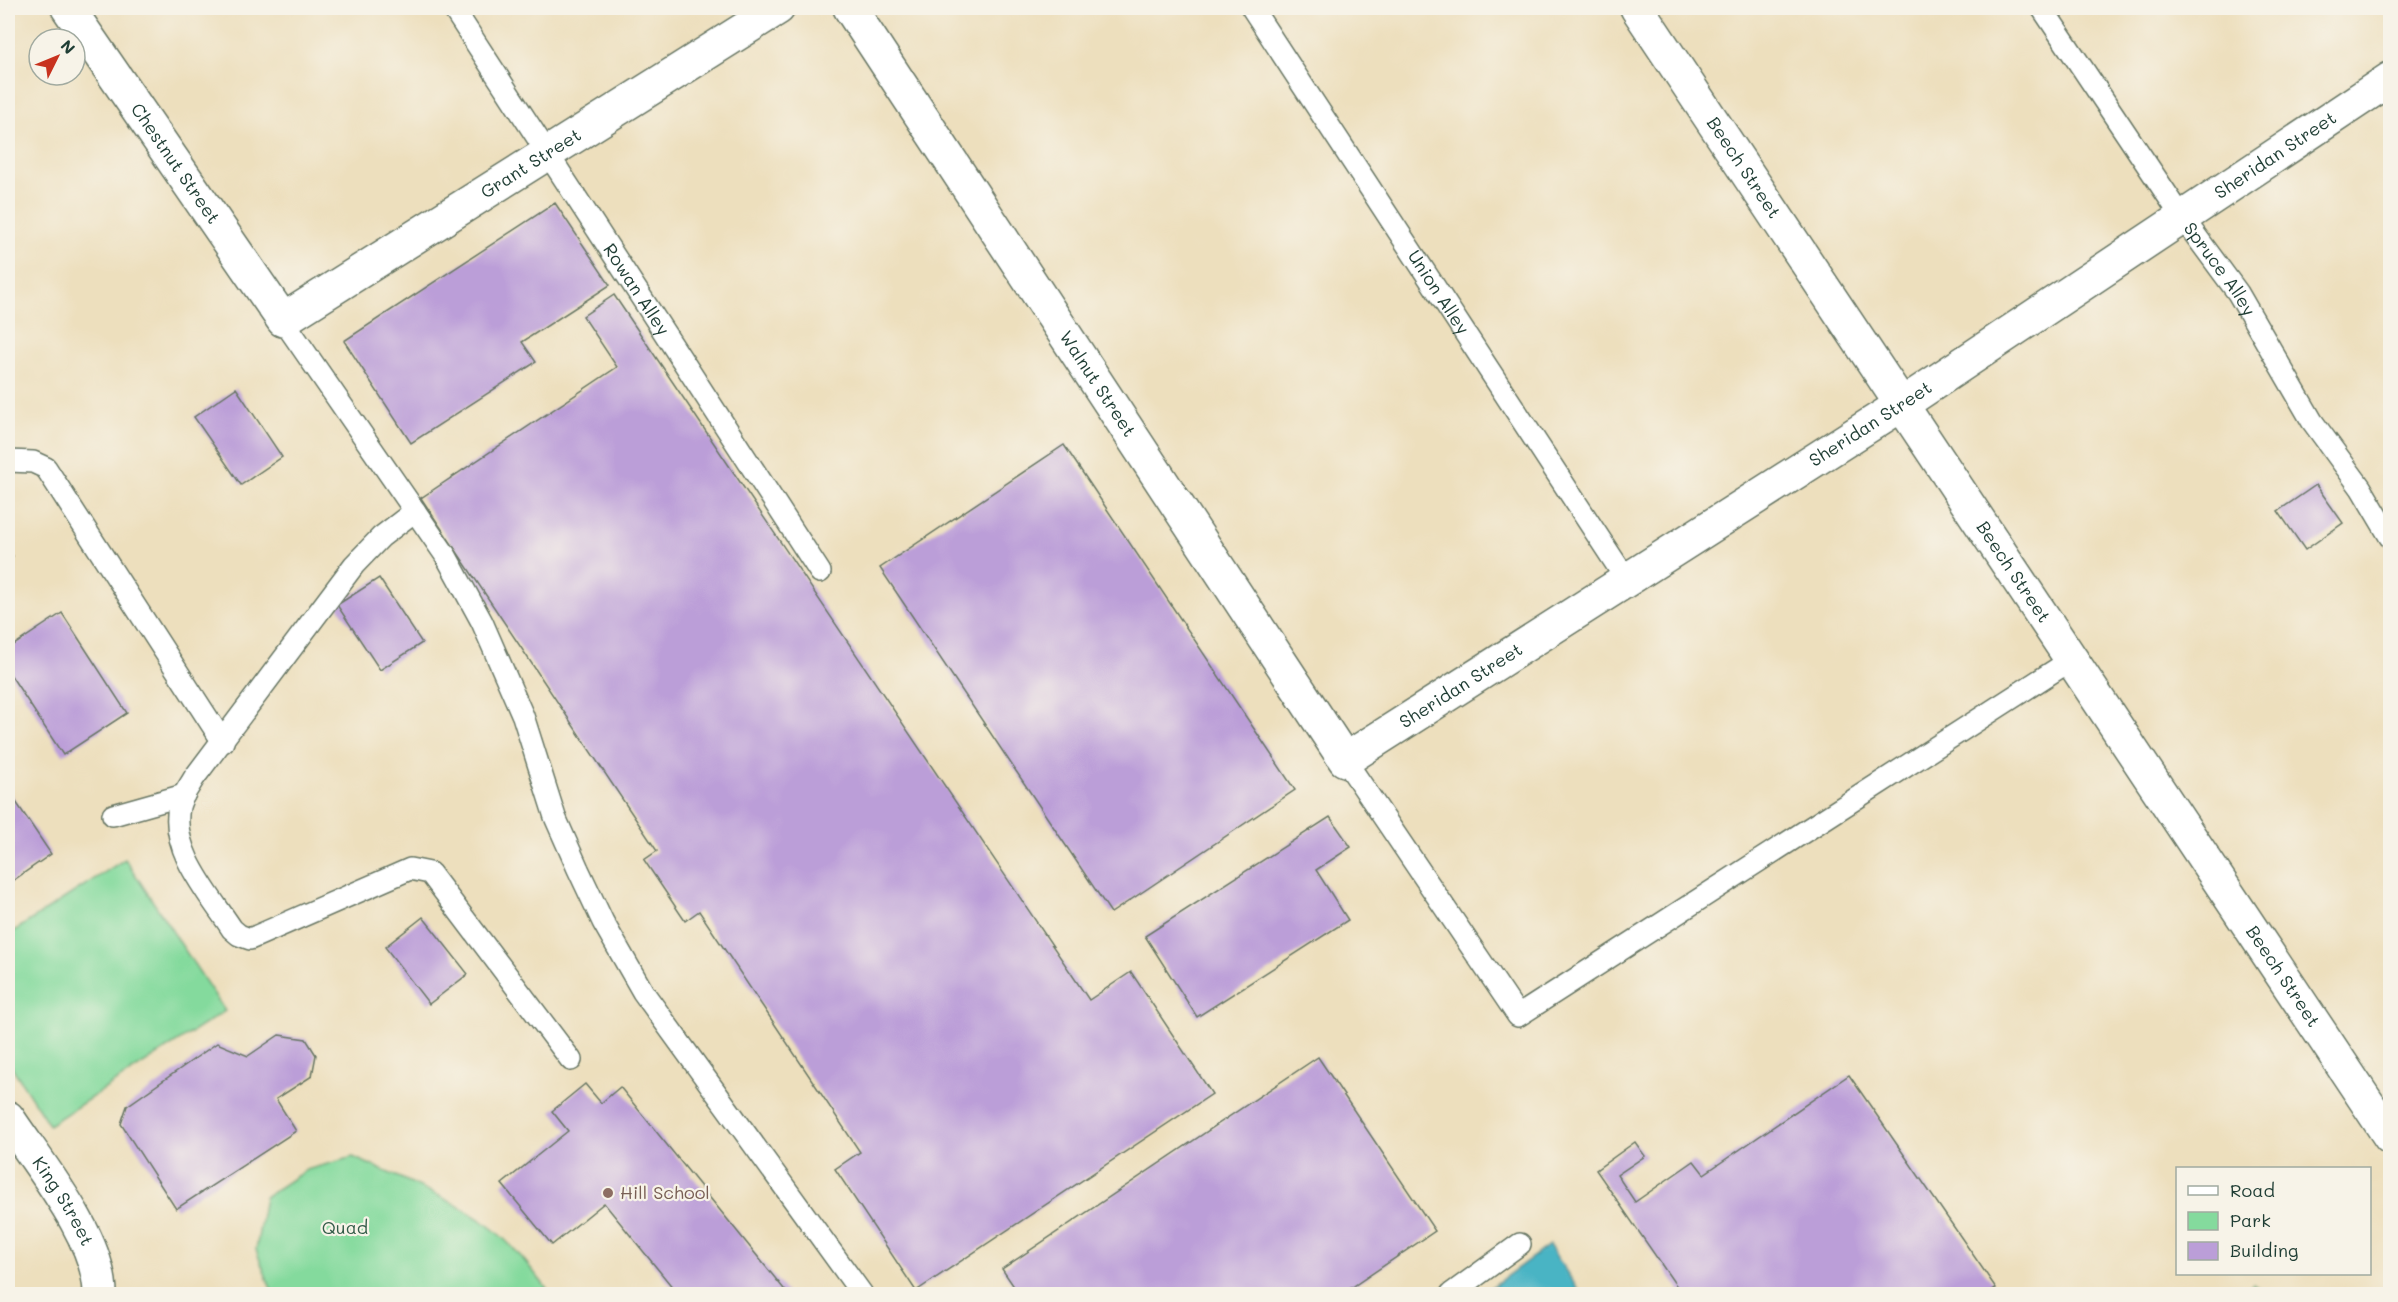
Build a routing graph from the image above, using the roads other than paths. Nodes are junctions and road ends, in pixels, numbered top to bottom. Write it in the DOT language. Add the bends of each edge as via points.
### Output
graph roads {
  1 [pos="68,8"];
  2 [pos="453,8"];
  3 [pos="778,8"];
  4 [pos="850,8"];
  5 [pos="1252,8"];
  6 [pos="1637,8"];
  7 [pos="2042,8"];
  8 [pos="2391,79"];
  9 [pos="548,153"];
  10 [pos="2182,218"];
  11 [pos="283,320"];
  12 [pos="1901,405"];
  13 [pos="8,461"];
  14 [pos="415,512"];
  15 [pos="2391,537"];
  16 [pos="819,572"];
  17 [pos="1626,579"];
  18 [pos="2071,660"];
  19 [pos="223,742"];
  20 [pos="1345,760"];
  21 [pos="184,795"];
  22 [pos="113,815"];
  23 [pos="571,1060"];
  24 [pos="8,1118"];
  25 [pos="2391,1137"];
  26 [pos="1520,1244"];
  27 [pos="100,1294"];
  28 [pos="862,1294"];
  29 [pos="1451,1294"];
  1 -- 11 [label="street, Chestnut Street"];
  2 -- 9 [label="lane, Rowan Alley"];
  3 -- 9 [label="street, Grant Street"];
  4 -- 20 [label="street, Walnut Street"];
  5 -- 17 [label="lane, Union Alley"];
  6 -- 12 [label="street, Beech Street"];
  7 -- 10 [label="lane, Spruce Alley"];
  8 -- 10 [label="street, Sheridan Street"];
  9 -- 11 [label="street, Grant Street"];
  9 -- 16 [label="lane, Rowan Alley"];
  10 -- 12 [label="street, Sheridan Street"];
  10 -- 15 [label="lane, Spruce Alley" via="2238,292 2312,421"];
  11 -- 14 [label="lane"];
  12 -- 17 [label="street, Sheridan Street"];
  12 -- 18 [label="street, Beech Street"];
  13 -- 19 [label="lane" via="33,462 46,468"];
  14 -- 19 [label="lane" via="381,537 354,564"];
  14 -- 28 [label="lane" via="446,556 482,622 523,716 555,817 603,922 643,992"];
  17 -- 20 [label="street, Sheridan Street"];
  18 -- 20 [label="lane" via="1518,1016"];
  18 -- 25 [label="street, Beech Street"];
  19 -- 21 [label="lane"];
  21 -- 22 [label="lane"];
  21 -- 23 [label="lane" via="179,807 179,833 186,855 238,935 259,937 410,869 424,870 434,877"];
  24 -- 27 [label="street, King Street" via="77,1222 96,1267"];
  26 -- 29 [label="lane"];
}
